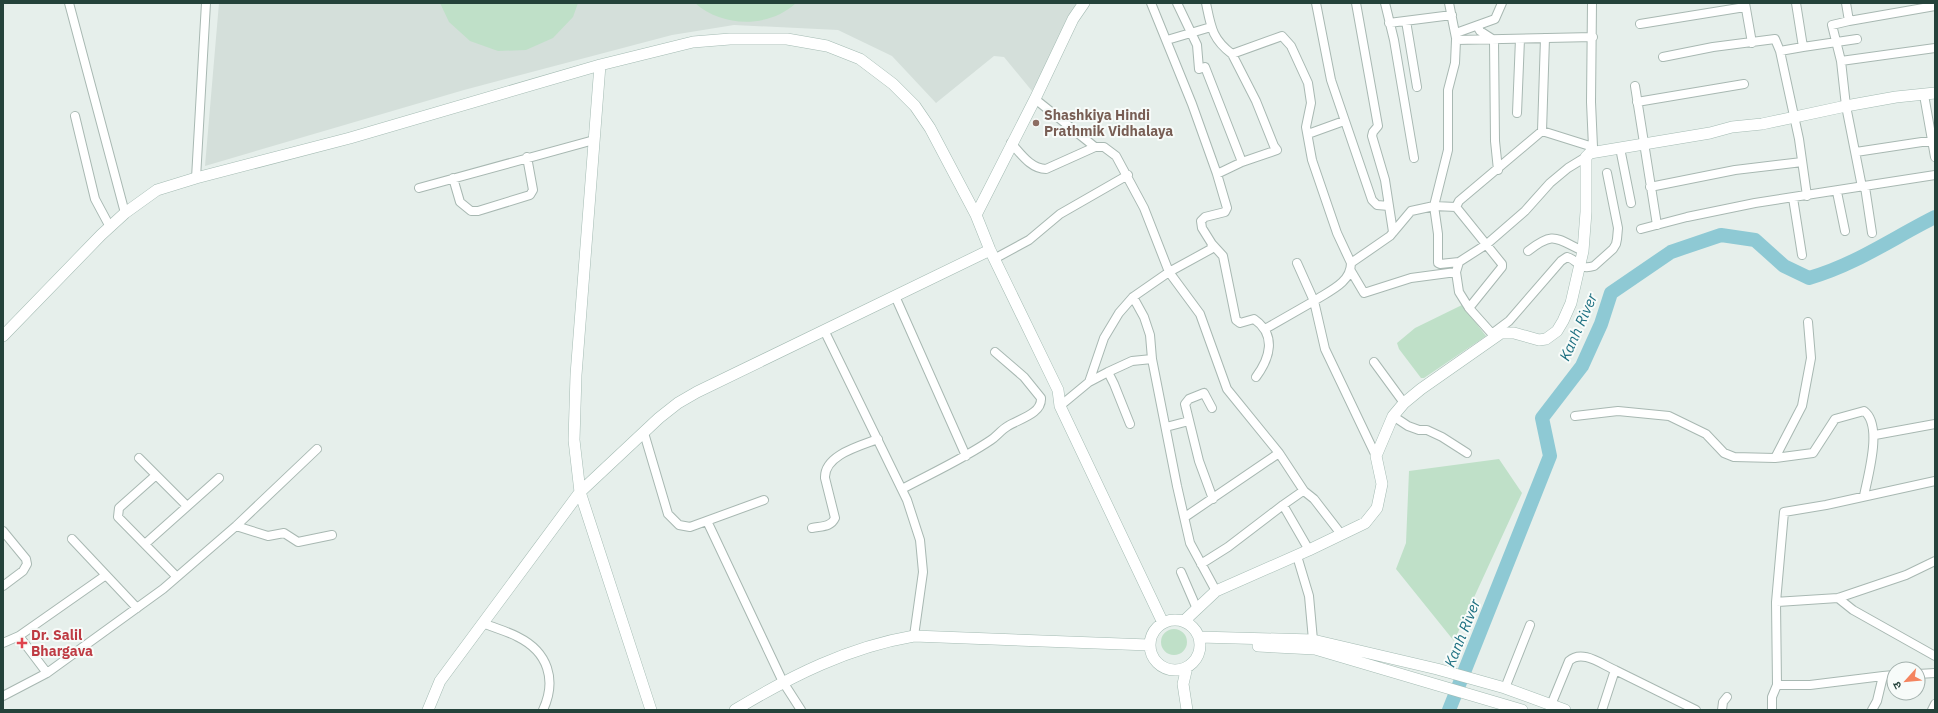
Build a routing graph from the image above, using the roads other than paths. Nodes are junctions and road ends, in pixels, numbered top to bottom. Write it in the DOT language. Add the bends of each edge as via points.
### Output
graph roads {
  1 [pos="69,3"];
  2 [pos="206,3"];
  3 [pos="1078,3"];
  4 [pos="1084,3"];
  5 [pos="1151,3"];
  6 [pos="1177,3"];
  7 [pos="1206,3"];
  8 [pos="1316,3"];
  9 [pos="1356,3"];
  10 [pos="1385,3"];
  11 [pos="1449,3"];
  12 [pos="1502,3"];
  13 [pos="1592,3"];
  14 [pos="1796,3"];
  15 [pos="1846,3"];
  16 [pos="1745,5"];
  17 [pos="1935,6"];
  18 [pos="1452,15"];
  19 [pos="1073,19"];
  20 [pos="1406,21"];
  21 [pos="1849,21"];
  22 [pos="1389,23"];
  23 [pos="1640,24"];
  24 [pos="1477,26"];
  25 [pos="1211,27"];
  26 [pos="1192,33"];
  27 [pos="1456,37"];
  28 [pos="1593,37"];
  29 [pos="1545,38"];
  30 [pos="1520,39"];
  31 [pos="1857,39"];
  32 [pos="1167,40"];
  33 [pos="1494,40"];
  34 [pos="1836,42"];
  35 [pos="1752,43"];
  36 [pos="1803,47"];
  37 [pos="1935,48"];
  38 [pos="1780,51"];
  39 [pos="1232,54"];
  40 [pos="1663,57"];
  41 [pos="1841,61"];
  42 [pos="600,65"];
  43 [pos="1744,84"];
  44 [pos="1635,86"];
  45 [pos="1417,87"];
  46 [pos="1929,94"];
  47 [pos="1035,99"];
  48 [pos="1637,102"];
  49 [pos="1846,106"];
  50 [pos="1518,113"];
  51 [pos="75,116"];
  52 [pos="1794,117"];
  53 [pos="1344,121"];
  54 [pos="1542,132"];
  55 [pos="1308,134"];
  56 [pos="594,140"];
  57 [pos="1933,140"];
  58 [pos="1643,143"];
  59 [pos="1011,144"];
  60 [pos="1095,147"];
  61 [pos="1620,148"];
  62 [pos="1590,152"];
  63 [pos="1856,152"];
  64 [pos="527,157"];
  65 [pos="1935,157"];
  66 [pos="1414,158"];
  67 [pos="1242,162"];
  68 [pos="1802,162"];
  69 [pos="1498,170"];
  70 [pos="1607,173"];
  71 [pos="1217,174"];
  72 [pos="1128,175"];
  73 [pos="1935,175"];
  74 [pos="196,178"];
  75 [pos="452,178"];
  76 [pos="1650,187"];
  77 [pos="1863,187"];
  78 [pos="419,188"];
  79 [pos="1837,192"];
  80 [pos="1807,196"];
  81 [pos="1793,198"];
  82 [pos="1631,203"];
  83 [pos="1389,206"];
  84 [pos="1434,206"];
  85 [pos="1456,207"];
  86 [pos="125,213"];
  87 [pos="976,215"];
  88 [pos="1656,225"];
  89 [pos="110,227"];
  90 [pos="1641,229"];
  91 [pos="1845,231"];
  92 [pos="1394,232"];
  93 [pos="1872,233"];
  94 [pos="1212,244"];
  95 [pos="1487,244"];
  96 [pos="1528,251"];
  97 [pos="1583,251"];
  98 [pos="992,254"];
  99 [pos="1802,255"];
  100 [pos="1459,262"];
  101 [pos="1298,263"];
  102 [pos="1579,266"];
  103 [pos="1351,267"];
  104 [pos="1169,272"];
  105 [pos="1456,272"];
  106 [pos="895,296"];
  107 [pos="1133,297"];
  108 [pos="1314,301"];
  109 [pos="1469,308"];
  110 [pos="1808,322"];
  111 [pos="1265,329"];
  112 [pos="824,330"];
  113 [pos="1494,335"];
  114 [pos="3,336"];
  115 [pos="995,352"];
  116 [pos="1152,359"];
  117 [pos="1374,362"];
  118 [pos="1108,372"];
  119 [pos="1256,377"];
  120 [pos="1089,382"];
  121 [pos="1404,402"];
  122 [pos="1060,406"];
  123 [pos="1212,408"];
  124 [pos="1393,416"];
  125 [pos="1575,416"];
  126 [pos="1189,421"];
  127 [pos="1130,424"];
  128 [pos="1935,424"];
  129 [pos="1166,427"];
  130 [pos="644,433"];
  131 [pos="1874,435"];
  132 [pos="878,439"];
  133 [pos="317,449"];
  134 [pos="1279,453"];
  135 [pos="1467,453"];
  136 [pos="966,456"];
  137 [pos="1376,456"];
  138 [pos="139,458"];
  139 [pos="1775,458"];
  140 [pos="155,476"];
  141 [pos="219,478"];
  142 [pos="1935,481"];
  143 [pos="902,489"];
  144 [pos="1303,491"];
  145 [pos="580,492"];
  146 [pos="1864,496"];
  147 [pos="1213,499"];
  148 [pos="764,500"];
  149 [pos="1283,505"];
  150 [pos="187,506"];
  151 [pos="1185,517"];
  152 [pos="707,521"];
  153 [pos="236,526"];
  154 [pos="812,528"];
  155 [pos="3,531"];
  156 [pos="1341,534"];
  157 [pos="332,535"];
  158 [pos="72,539"];
  159 [pos="145,544"];
  160 [pos="1309,550"];
  161 [pos="1297,556"];
  162 [pos="1935,561"];
  163 [pos="1201,564"];
  164 [pos="1181,572"];
  165 [pos="106,575"];
  166 [pos="177,577"];
  167 [pos="3,586"];
  168 [pos="1216,591"];
  169 [pos="1838,598"];
  170 [pos="1776,602"];
  171 [pos="136,608"];
  172 [pos="1197,609"];
  173 [pos="1184,621"];
  174 [pos="1163,622"];
  175 [pos="483,623"];
  176 [pos="1530,625"];
  177 [pos="19,636"];
  178 [pos="914,636"];
  179 [pos="1200,640"];
  180 [pos="1313,640"];
  181 [pos="3,643"];
  182 [pos="1149,645"];
  183 [pos="1935,656"];
  184 [pos="1187,667"];
  185 [pos="1616,670"];
  186 [pos="46,673"];
  187 [pos="1883,676"];
  188 [pos="1886,676"];
  189 [pos="784,682"];
  190 [pos="1777,685"];
  191 [pos="1505,688"];
  192 [pos="3,696"];
  193 [pos="1727,697"];
  194 [pos="1935,704"];
  195 [pos="1551,705"];
  196 [pos="428,710"];
  197 [pos="543,710"];
  198 [pos="651,710"];
  199 [pos="735,710"];
  200 [pos="801,710"];
  201 [pos="1187,710"];
  202 [pos="1522,710"];
  203 [pos="1565,710"];
  204 [pos="1602,710"];
  205 [pos="1696,710"];
  206 [pos="1722,710"];
  207 [pos="1772,710"];
  208 [pos="1872,710"];
  209 [pos="1932,710"];
  1 -- 86 [label="street"];
  2 -- 74 [label="street"];
  3 -- 19 [label="street"];
  4 -- 19 [label="street"];
  5 -- 32 [label="street"];
  6 -- 26 [label="street"];
  7 -- 25 [label="street"];
  8 -- 53 [label="street" via="1331,80"];
  9 -- 83 [label="street" via="1378,126 1372,136 1385,180"];
  10 -- 22 [label="street"];
  11 -- 18 [label="street"];
  12 -- 24 [label="street" via="1495,19"];
  13 -- 28 [label="street"];
  14 -- 36 [label="street"];
  15 -- 21 [label="street"];
  16 -- 23 [label="street"];
  16 -- 35 [label="street"];
  17 -- 21 [label="street"];
  18 -- 20 [label="street"];
  18 -- 27 [label="street"];
  19 -- 47 [label="street"];
  20 -- 22 [label="street"];
  20 -- 45 [label="street"];
  21 -- 34 [label="street" via="1832,25"];
  22 -- 66 [label="street"];
  24 -- 27 [label="street"];
  24 -- 33 [label="street"];
  25 -- 26 [label="street"];
  25 -- 39 [label="street" via="1220,45"];
  26 -- 32 [label="street"];
  26 -- 67 [label="street" via="1197,45 1199,69 1205,67"];
  27 -- 33 [label="street"];
  27 -- 84 [label="street" via="1455,62 1448,90 1448,150"];
  28 -- 29 [label="street"];
  28 -- 62 [label="street"];
  29 -- 30 [label="street"];
  29 -- 54 [label="street"];
  30 -- 33 [label="street"];
  30 -- 50 [label="street"];
  31 -- 34 [label="street"];
  32 -- 71 [label="street"];
  33 -- 69 [label="street" via="1495,142"];
  34 -- 36 [label="street"];
  34 -- 41 [label="street"];
  35 -- 38 [label="street" via="1775,39"];
  35 -- 40 [label="street" via="1713,47"];
  36 -- 38 [label="street"];
  37 -- 41 [label="street"];
  38 -- 52 [label="street"];
  39 -- 55 [label="street" via="1282,36 1285,38 1308,83 1311,103 1306,126"];
  39 -- 67 [label="street" via="1249,85 1277,150"];
  41 -- 49 [label="street"];
  42 -- 56 [label="street"];
  42 -- 74 [label="street" via="350,138"];
  42 -- 87 [label="street" via="693,42 730,39 787,39 827,46 860,59 893,84 915,106 930,128"];
  43 -- 48 [label="street"];
  44 -- 48 [label="street"];
  46 -- 49 [label="street"];
  46 -- 57 [label="street"];
  47 -- 59 [label="street"];
  47 -- 60 [label="street"];
  48 -- 58 [label="street"];
  49 -- 52 [label="street"];
  49 -- 63 [label="street"];
  51 -- 89 [label="street" via="95,199"];
  52 -- 58 [label="street"];
  52 -- 68 [label="street"];
  53 -- 55 [label="street"];
  53 -- 83 [label="street" via="1372,200 1377,205"];
  54 -- 62 [label="street"];
  54 -- 69 [label="street"];
  55 -- 103 [label="street" via="1312,160"];
  56 -- 64 [label="street"];
  56 -- 145 [label="street" via="578,335 574,440"];
  57 -- 63 [label="street"];
  57 -- 65 [label="street"];
  58 -- 61 [label="street"];
  58 -- 76 [label="street"];
  59 -- 60 [label="street" via="1039,169 1046,169"];
  59 -- 87 [label="street"];
  60 -- 72 [label="street" via="1104,147 1116,156"];
  61 -- 62 [label="street"];
  61 -- 82 [label="street"];
  62 -- 95 [label="street" via="1550,183 1525,211"];
  62 -- 97 [label="street"];
  63 -- 77 [label="street"];
  64 -- 75 [label="street"];
  64 -- 75 [label="street" via="533,190 530,195 478,211 471,211 460,202"];
  67 -- 71 [label="street"];
  68 -- 76 [label="street" via="1735,170"];
  68 -- 80 [label="street"];
  69 -- 85 [label="street" via="1459,201"];
  70 -- 102 [label="street" via="1618,228 1616,244 1594,266"];
  71 -- 94 [label="street" via="1226,210 1205,217 1202,221 1202,228"];
  72 -- 98 [label="street" via="1060,214 1029,240"];
  72 -- 104 [label="street"];
  73 -- 77 [label="street"];
  74 -- 86 [label="street" via="157,190"];
  75 -- 78 [label="street"];
  76 -- 88 [label="street"];
  77 -- 79 [label="street"];
  77 -- 93 [label="street"];
  79 -- 80 [label="street"];
  79 -- 91 [label="street"];
  80 -- 81 [label="street"];
  81 -- 88 [label="street" via="1710,212"];
  81 -- 99 [label="street"];
  83 -- 92 [label="street"];
  84 -- 85 [label="street"];
  84 -- 92 [label="street" via="1411,211"];
  84 -- 100 [label="street" via="1438,234 1438,263"];
  85 -- 95 [label="street"];
  86 -- 89 [label="street"];
  87 -- 98 [label="street"];
  88 -- 90 [label="street"];
  89 -- 114 [label="street"];
  92 -- 103 [label="street"];
  94 -- 104 [label="street" via="1208,252"];
  94 -- 111 [label="street" via="1223,256 1236,320 1240,323 1254,319"];
  95 -- 100 [label="street"];
  95 -- 109 [label="street" via="1500,260 1502,267"];
  96 -- 97 [label="street" via="1542,240 1550,238"];
  97 -- 102 [label="street"];
  98 -- 106 [label="street"];
  98 -- 122 [label="street" via="1058,390"];
  100 -- 105 [label="street"];
  101 -- 108 [label="street"];
  102 -- 113 [label="street" via="1567,257 1556,264 1509,321"];
  102 -- 113 [label="street" via="1570,303 1557,331 1546,339 1539,340 1514,333"];
  103 -- 105 [label="street" via="1364,293 1411,278"];
  103 -- 108 [label="street" via="1345,280"];
  104 -- 107 [label="street"];
  104 -- 134 [label="street" via="1200,314 1227,389"];
  105 -- 109 [label="street" via="1459,292"];
  106 -- 112 [label="street"];
  106 -- 136 [label="street"];
  107 -- 116 [label="street" via="1150,335"];
  107 -- 120 [label="street" via="1110,325"];
  108 -- 111 [label="street"];
  108 -- 137 [label="street" via="1325,349"];
  109 -- 113 [label="street"];
  110 -- 139 [label="street" via="1811,358 1802,406"];
  111 -- 119 [label="street" via="1270,347 1265,365"];
  112 -- 130 [label="street" via="697,392 678,403"];
  112 -- 132 [label="street"];
  113 -- 121 [label="street"];
  115 -- 136 [label="street" via="1024,376 1041,398 1041,403 1036,411 1008,425 993,439"];
  116 -- 118 [label="street" via="1132,361"];
  116 -- 129 [label="street"];
  117 -- 121 [label="street"];
  118 -- 120 [label="street"];
  118 -- 127 [label="street"];
  120 -- 122 [label="street"];
  121 -- 124 [label="street"];
  122 -- 174 [label="street"];
  123 -- 126 [label="street" via="1204,393 1189,399 1185,404"];
  124 -- 135 [label="street" via="1408,426 1427,430 1442,437"];
  124 -- 137 [label="street"];
  125 -- 139 [label="street" via="1618,411 1669,416 1706,434 1724,453 1734,457"];
  126 -- 129 [label="street"];
  126 -- 147 [label="street" via="1199,461"];
  128 -- 131 [label="street"];
  129 -- 151 [label="street" via="1176,486"];
  130 -- 145 [label="street"];
  130 -- 152 [label="street" via="668,514 683,527"];
  131 -- 139 [label="street" via="1868,414 1864,411 1835,419 1813,453"];
  131 -- 146 [label="street"];
  132 -- 143 [label="street"];
  132 -- 154 [label="street" via="845,452 828,466 825,478 835,518 827,526"];
  133 -- 153 [label="street"];
  134 -- 144 [label="street"];
  134 -- 147 [label="street"];
  136 -- 143 [label="street"];
  137 -- 156 [label="street" via="1382,484 1377,508 1365,523"];
  138 -- 140 [label="street"];
  140 -- 150 [label="street"];
  140 -- 159 [label="street" via="119,508 118,513 120,520"];
  141 -- 150 [label="street"];
  142 -- 146 [label="street"];
  143 -- 178 [label="street" via="920,540 923,572"];
  144 -- 149 [label="street"];
  144 -- 156 [label="street" via="1314,499"];
  145 -- 175 [label="street"];
  145 -- 198 [label="street"];
  146 -- 170 [label="street" via="1784,512"];
  147 -- 151 [label="street"];
  148 -- 152 [label="street"];
  149 -- 160 [label="street"];
  149 -- 163 [label="street"];
  150 -- 159 [label="street"];
  151 -- 163 [label="street" via="1190,543"];
  152 -- 189 [label="street"];
  153 -- 157 [label="street" via="268,536 284,533 298,542"];
  153 -- 166 [label="street"];
  155 -- 167 [label="street" via="26,559 27,564"];
  156 -- 160 [label="street"];
  158 -- 165 [label="street"];
  159 -- 166 [label="street"];
  160 -- 161 [label="street"];
  161 -- 168 [label="street"];
  161 -- 180 [label="street" via="1309,596"];
  162 -- 169 [label="street" via="1906,575"];
  163 -- 168 [label="street"];
  164 -- 172 [label="street"];
  165 -- 171 [label="street"];
  165 -- 177 [label="street"];
  166 -- 171 [label="street"];
  168 -- 172 [label="street"];
  169 -- 170 [label="street"];
  169 -- 183 [label="street" via="1853,610"];
  170 -- 190 [label="street"];
  171 -- 186 [label="street"];
  172 -- 173 [label="street"];
  173 -- 174 [label="street" via="1174,619"];
  173 -- 179 [label="street" via="1194,627"];
  174 -- 182 [label="street" via="1152,633"];
  175 -- 196 [label="street" via="440,681"];
  175 -- 197 [label="street" via="517,636 537,651 548,672 550,683 548,699"];
  176 -- 191 [label="street"];
  177 -- 181 [label="street"];
  177 -- 186 [label="street"];
  178 -- 182 [label="street"];
  178 -- 189 [label="street" via="890,640 832,659"];
  179 -- 180 [label="street"];
  179 -- 184 [label="street" via="1198,654"];
  179 -- 202 [label="street" via="1314,649"];
  180 -- 191 [label="street"];
  182 -- 184 [label="street" via="1152,656 1164,668 1176,670"];
  184 -- 201 [label="street" via="1183,684"];
  185 -- 195 [label="street" via="1581,655 1575,656 1569,660"];
  185 -- 204 [label="street"];
  185 -- 205 [label="street"];
  186 -- 192 [label="street"];
  187 -- 188 [label="street"];
  187 -- 190 [label="street" via="1810,685"];
  187 -- 208 [label="street"];
  189 -- 199 [label="street"];
  189 -- 200 [label="street"];
  190 -- 207 [label="street" via="1772,697"];
  191 -- 195 [label="street"];
  193 -- 206 [label="street"];
  194 -- 209 [label="street"];
  195 -- 203 [label="street"];
}
